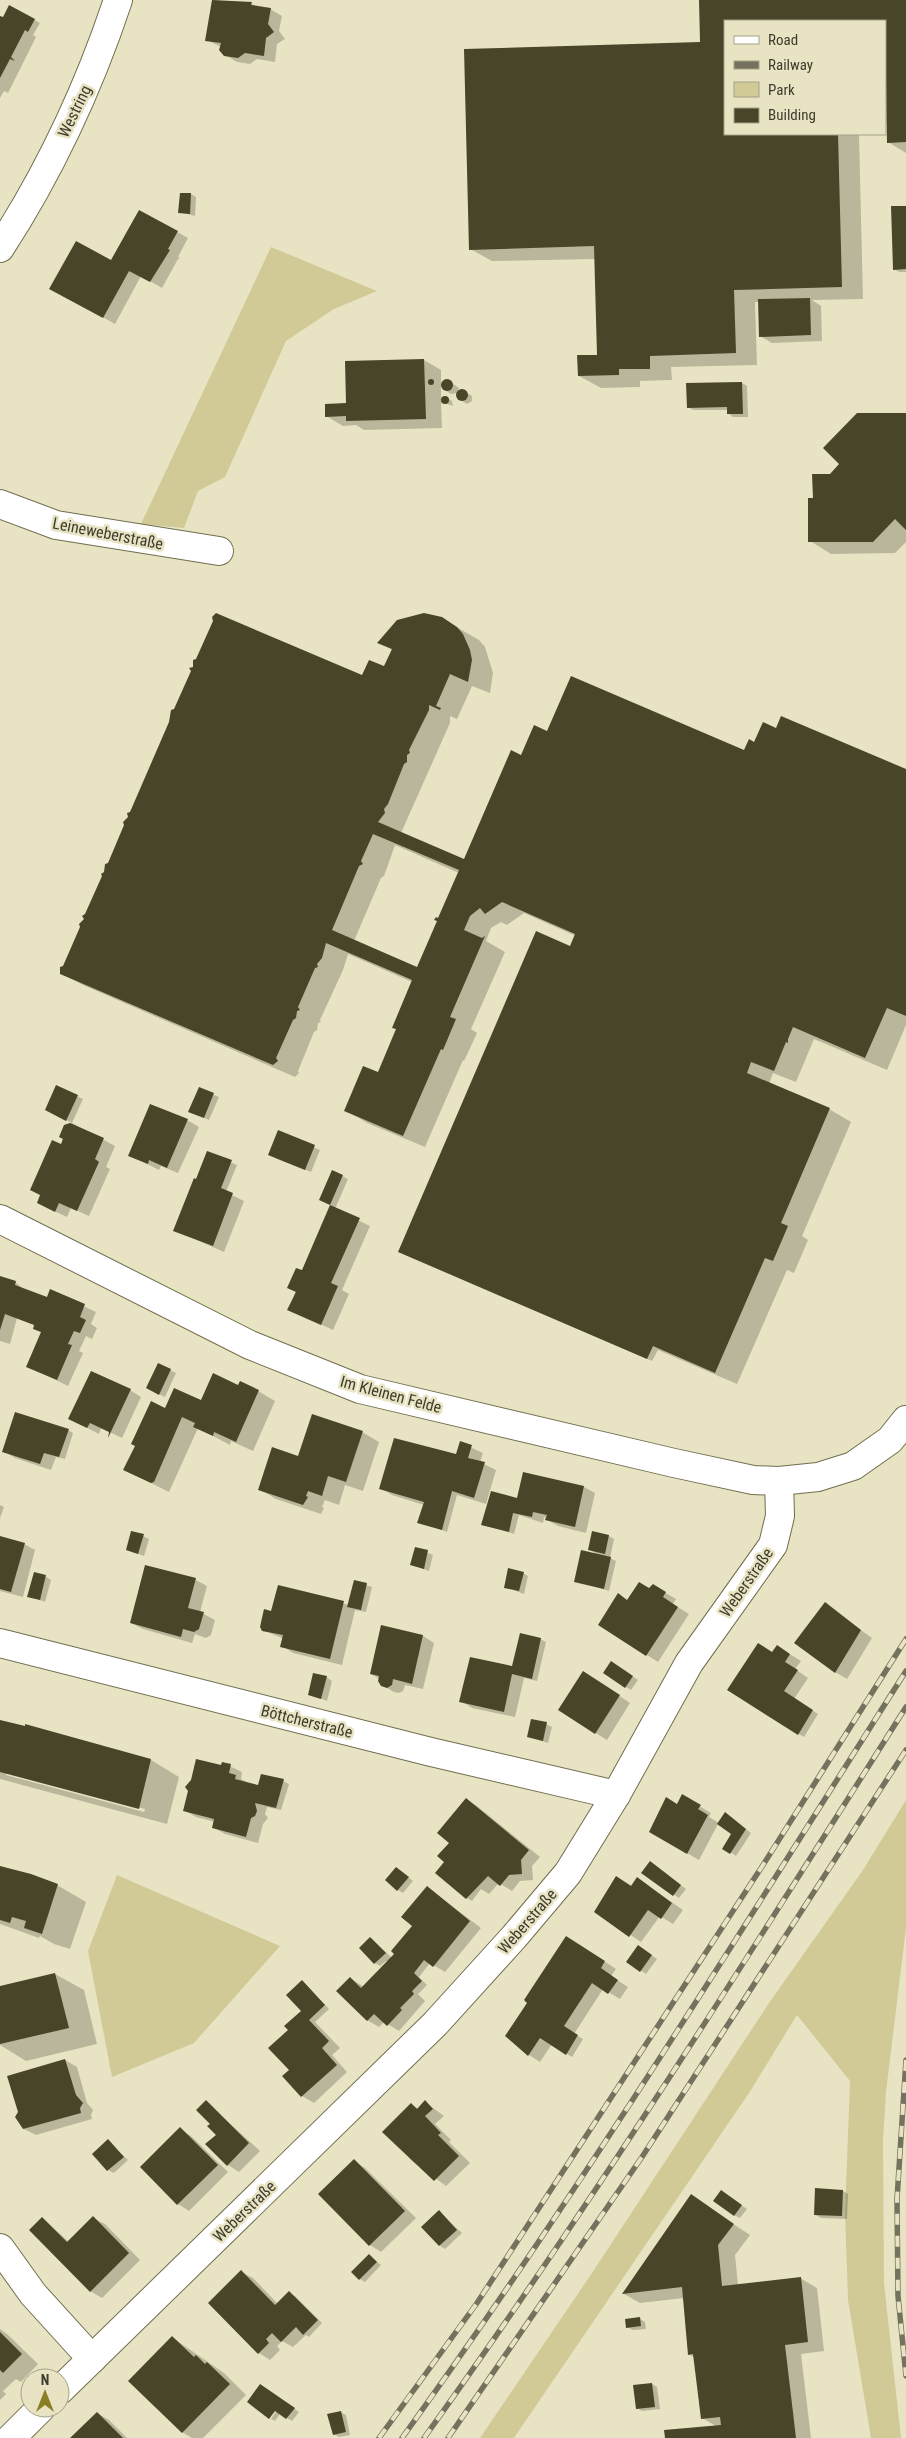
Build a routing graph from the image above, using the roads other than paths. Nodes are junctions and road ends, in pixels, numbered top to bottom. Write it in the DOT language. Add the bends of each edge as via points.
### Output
graph roads {
  1 [pos="118,0"];
  2 [pos="20,217"];
  3 [pos="0,248"];
  4 [pos="0,265"];
  5 [pos="0,504"];
  6 [pos="219,552"];
  7 [pos="0,1219"];
  8 [pos="906,1420"];
  9 [pos="779,1481"];
  10 [pos="0,1643"];
  11 [pos="616,1795"];
  12 [pos="0,2248"];
  13 [pos="92,2359"];
  14 [pos="70,2380"];
  15 [pos="31,2418"];
  16 [pos="10,2438"];
  1 -- 2 [label="street, Westring" via="78,104"];
  2 -- 3 [label="street, Westring"];
  2 -- 4 [label="street, Westring"];
  5 -- 6 [label="street, Leineweberstraße" via="56,525"];
  7 -- 9 [label="street, Im Kleinen Felde" via="250,1345 360,1389 683,1465 753,1480"];
  8 -- 9 [label="street" via="890,1440 853,1466 818,1477"];
  9 -- 11 [label="street, Weberstraße" via="780,1516 772,1545 689,1663"];
  10 -- 11 [label="street, Böttcherstraße" via="421,1750"];
  11 -- 13 [label="street, Weberstraße" via="568,1873 435,2024"];
  12 -- 13 [label="street" via="32,2294"];
  13 -- 14 [label="street, Weberstraße"];
  15 -- 16 [label="street"];
}
